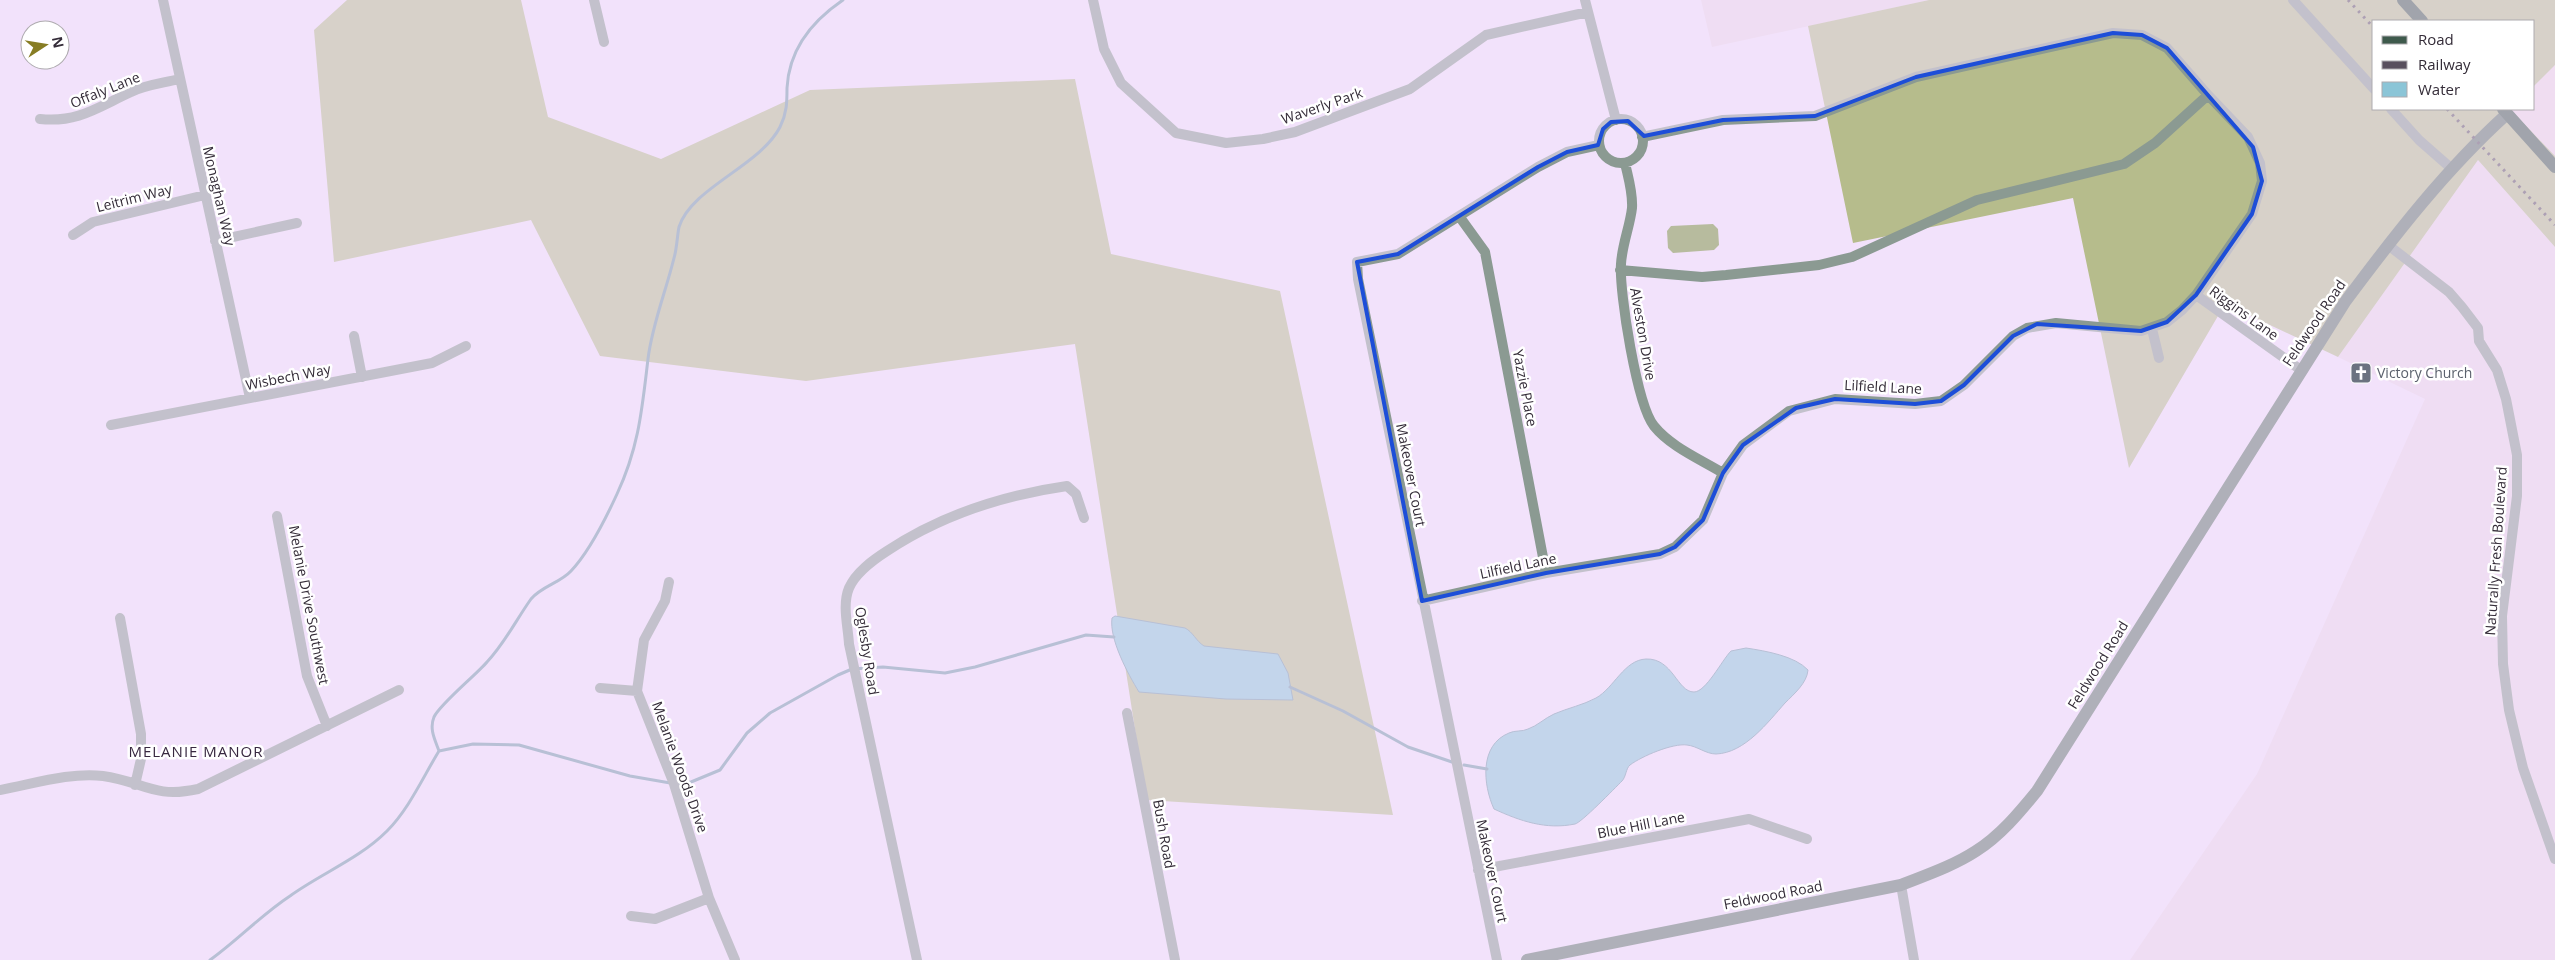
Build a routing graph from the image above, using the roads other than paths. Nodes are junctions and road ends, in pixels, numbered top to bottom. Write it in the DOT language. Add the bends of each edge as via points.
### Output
graph roads {
  1 [pos="163,0"];
  2 [pos="594,0"];
  3 [pos="1094,0"];
  4 [pos="1585,0"];
  5 [pos="2292,0"];
  6 [pos="2403,0"];
  7 [pos="1588,12"];
  8 [pos="2421,20"];
  9 [pos="604,42"];
  10 [pos="180,79"];
  11 [pos="2372,88"];
  12 [pos="2208,95"];
  13 [pos="2392,110"];
  14 [pos="2505,111"];
  15 [pos="40,119"];
  16 [pos="1616,120"];
  17 [pos="1642,137"];
  18 [pos="1599,145"];
  19 [pos="1625,163"];
  20 [pos="2555,167"];
  21 [pos="2452,169"];
  22 [pos="205,194"];
  23 [pos="1459,216"];
  24 [pos="297,222"];
  25 [pos="73,235"];
  26 [pos="215,241"];
  27 [pos="2388,245"];
  28 [pos="1620,270"];
  29 [pos="2196,295"];
  30 [pos="2152,329"];
  31 [pos="354,336"];
  32 [pos="466,346"];
  33 [pos="2159,358"];
  34 [pos="2301,370"];
  35 [pos="362,377"];
  36 [pos="250,398"];
  37 [pos="111,425"];
  38 [pos="1723,472"];
  39 [pos="277,516"];
  40 [pos="1084,518"];
  41 [pos="1546,573"];
  42 [pos="669,582"];
  43 [pos="1422,601"];
  44 [pos="120,618"];
  45 [pos="600,688"];
  46 [pos="399,690"];
  47 [pos="637,691"];
  48 [pos="1127,714"];
  49 [pos="328,726"];
  50 [pos="135,786"];
  51 [pos="0,790"];
  52 [pos="1807,839"];
  53 [pos="2555,860"];
  54 [pos="1478,870"];
  55 [pos="1901,885"];
  56 [pos="710,898"];
  57 [pos="631,916"];
  58 [pos="735,960"];
  59 [pos="917,960"];
  60 [pos="1175,960"];
  61 [pos="1497,960"];
  62 [pos="1527,960"];
  63 [pos="1914,960"];
  1 -- 10 [label="street, Monaghan Way"];
  2 -- 9 [label="street"];
  3 -- 7 [label="street, Waverly Park" via="1104,49 1121,84 1176,133 1226,142 1295,132 1410,89 1486,35"];
  4 -- 7 [label="street"];
  5 -- 11 [label="street"];
  6 -- 8 [label="main road"];
  7 -- 16 [label="street"];
  10 -- 15 [label="street, Offaly Lane" via="132,91 93,112 59,121"];
  10 -- 22 [label="street, Monaghan Way"];
  12 -- 17 [label="street" via="2168,48 2142,35 2113,33 1916,77 1815,116 1724,120"];
  12 -- 28 [label="street" via="2156,143 2124,164 1976,200 1852,257 1819,265 1726,276"];
  12 -- 29 [label="street" via="2248,137 2260,163 2262,181 2252,214"];
  13 -- 21 [label="street"];
  14 -- 20 [label="main road"];
  14 -- 21 [label="street, Feldwood Road"];
  16 -- 17 [label="street" via="1632,123"];
  16 -- 18 [label="street" via="1603,129"];
  17 -- 19 [label="street" via="1640,150"];
  18 -- 19 [label="street" via="1606,158"];
  18 -- 23 [label="street, Makeover Court" via="1567,152"];
  19 -- 28 [label="street, Alveston Drive" via="1632,209"];
  21 -- 27 [label="street, Feldwood Road"];
  22 -- 25 [label="street, Leitrim Way" via="93,222"];
  22 -- 26 [label="street, Monaghan Way"];
  23 -- 41 [label="street, Yazzie Place" via="1485,252"];
  23 -- 43 [label="street, Makeover Court" via="1398,254 1356,262"];
  24 -- 26 [label="street"];
  26 -- 36 [label="street, Monaghan Way"];
  27 -- 34 [label="street, Feldwood Road" via="2344,302"];
  27 -- 53 [label="street, Naturally Fresh Boulevard" via="2449,292 2478,328 2479,341 2496,370 2513,426 2517,496 2502,616 2503,664 2509,710 2523,768"];
  28 -- 38 [label="street, Alveston Drive" via="1642,402 1653,425 1668,440"];
  29 -- 30 [label="street, Lilfield Lane" via="2174,318"];
  29 -- 34 [label="street, Riggins Lane"];
  30 -- 33 [label="street"];
  30 -- 38 [label="street, Lilfield Lane" via="2132,332 2069,324 2037,324 2013,336 1964,385 1941,401 1915,404 1835,399 1796,408 1778,417 1743,445"];
  31 -- 35 [label="street"];
  32 -- 35 [label="street, Wisbech Way" via="432,362"];
  34 -- 55 [label="street, Feldwood Road" via="2037,792 1977,851"];
  35 -- 36 [label="street, Wisbech Way"];
  36 -- 37 [label="street, Wisbech Way"];
  38 -- 41 [label="street, Lilfield Lane" via="1703,520 1675,547 1660,554"];
  39 -- 49 [label="street, Melanie Drive Southwest" via="307,676"];
  40 -- 59 [label="street, Oglesby Road" via="1076,494 1067,486 981,506 916,532 875,559 859,573 850,587 845,602 849,644"];
  41 -- 43 [label="street, Lilfield Lane"];
  42 -- 47 [label="street, Melanie Woods Drive" via="665,601 644,640"];
  43 -- 54 [label="street, Makeover Court"];
  44 -- 50 [label="street" via="141,734 141,759"];
  45 -- 47 [label="street"];
  46 -- 49 [label="street"];
  47 -- 56 [label="street, Melanie Woods Drive" via="674,784"];
  48 -- 60 [label="street, Bush Road"];
  49 -- 50 [label="street" via="198,789 165,793"];
  50 -- 51 [label="street" via="105,776 82,775"];
  52 -- 54 [label="street, Blue Hill Lane" via="1749,819"];
  54 -- 61 [label="street, Makeover Court"];
  55 -- 62 [label="street, Feldwood Road"];
  55 -- 63 [label="street"];
  56 -- 57 [label="street" via="655,919"];
  56 -- 58 [label="street, Melanie Woods Drive"];
}
